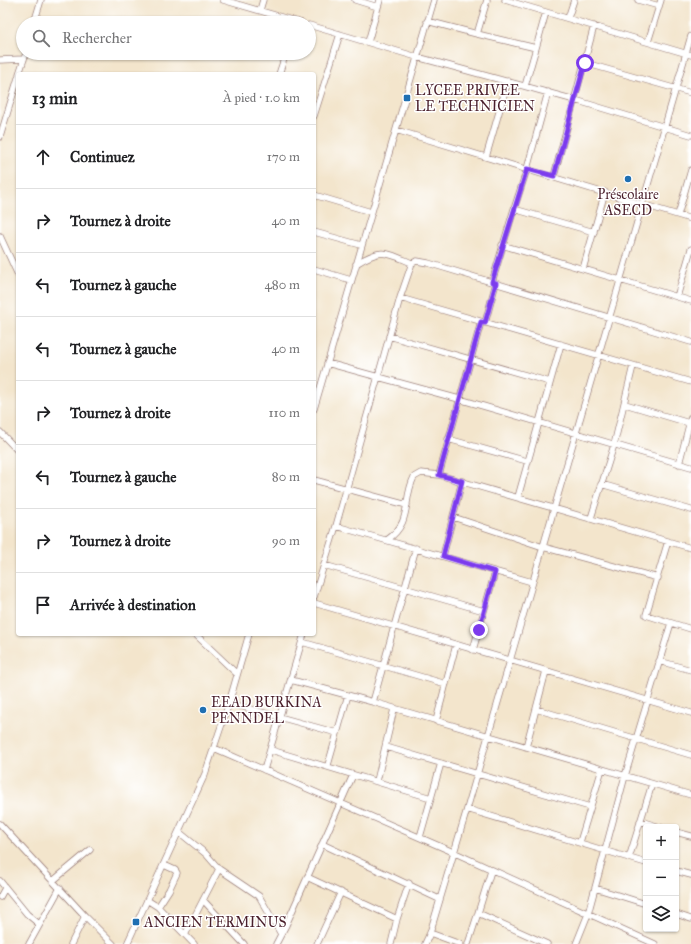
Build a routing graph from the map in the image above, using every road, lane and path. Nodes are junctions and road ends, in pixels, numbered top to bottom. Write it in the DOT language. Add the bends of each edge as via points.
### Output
graph roads {
  1 [pos="40,0"];
  2 [pos="223,0"];
  3 [pos="263,0"];
  4 [pos="355,0"];
  5 [pos="380,0"];
  6 [pos="434,0"];
  7 [pos="487,0"];
  8 [pos="504,0"];
  9 [pos="574,0"];
  10 [pos="638,0"];
  11 [pos="661,0"];
  12 [pos="659,6"];
  13 [pos="378,7"];
  14 [pos="260,10"];
  15 [pos="546,12"];
  16 [pos="36,16"];
  17 [pos="278,16"];
  18 [pos="568,18"];
  19 [pos="428,21"];
  20 [pos="594,26"];
  21 [pos="316,27"];
  22 [pos="340,34"];
  23 [pos="477,34"];
  24 [pos="691,36"];
  25 [pos="368,42"];
  26 [pos="648,42"];
  27 [pos="536,48"];
  28 [pos="688,54"];
  29 [pos="417,57"];
  30 [pos="0,60"];
  31 [pos="24,60"];
  32 [pos="284,60"];
  33 [pos="585,63"];
  34 [pos="20,72"];
  35 [pos="280,72"];
  36 [pos="508,81"];
  37 [pos="16,85"];
  38 [pos="525,86"];
  39 [pos="676,88"];
  40 [pos="548,92"];
  41 [pos="691,93"];
  42 [pos="575,100"];
  43 [pos="316,110"];
  44 [pos="664,127"];
  45 [pos="396,130"];
  46 [pos="691,135"];
  47 [pos="0,137"];
  48 [pos="486,157"];
  49 [pos="527,169"];
  50 [pos="691,174"];
  51 [pos="554,176"];
  52 [pos="605,192"];
  53 [pos="316,196"];
  54 [pos="641,204"];
  55 [pos="514,209"];
  56 [pos="371,212"];
  57 [pos="678,215"];
  58 [pos="691,219"];
  59 [pos="594,232"];
  60 [pos="316,233"];
  61 [pos="0,236"];
  62 [pos="361,245"];
  63 [pos="502,245"];
  64 [pos="691,249"];
  65 [pos="690,259"];
  66 [pos="412,263"];
  67 [pos="356,264"];
  68 [pos="583,269"];
  69 [pos="316,270"];
  70 [pos="16,271"];
  71 [pos="351,280"];
  72 [pos="621,280"];
  73 [pos="494,282"];
  74 [pos="677,297"];
  75 [pos="400,298"];
  76 [pos="691,301"];
  77 [pos="609,318"];
  78 [pos="483,322"];
  79 [pos="389,336"];
  80 [pos="691,342"];
  81 [pos="561,344"];
  82 [pos="598,354"];
  83 [pos="471,359"];
  84 [pos="327,364"];
  85 [pos="633,366"];
  86 [pos="376,377"];
  87 [pos="550,382"];
  88 [pos="691,382"];
  89 [pos="459,399"];
  90 [pos="316,400"];
  91 [pos="625,404"];
  92 [pos="691,417"];
  93 [pos="538,422"];
  94 [pos="689,423"];
  95 [pos="0,432"];
  96 [pos="575,433"];
  97 [pos="448,439"];
  98 [pos="614,445"];
  99 [pos="16,449"];
  100 [pos="527,461"];
  101 [pos="678,464"];
  102 [pos="691,467"];
  103 [pos="439,475"];
  104 [pos="316,481"];
  105 [pos="462,481"];
  106 [pos="601,484"];
  107 [pos="346,489"];
  108 [pos="518,497"];
  109 [pos="407,505"];
  110 [pos="554,508"];
  111 [pos="691,510"];
  112 [pos="453,517"];
  113 [pos="591,518"];
  114 [pos="336,526"];
  115 [pos="387,540"];
  116 [pos="668,541"];
  117 [pos="543,547"];
  118 [pos="416,548"];
  119 [pos="691,548"];
  120 [pos="443,556"];
  121 [pos="324,565"];
  122 [pos="495,572"];
  123 [pos="658,578"];
  124 [pos="532,582"];
  125 [pos="405,588"];
  126 [pos="316,591"];
  127 [pos="316,604"];
  128 [pos="484,611"];
  129 [pos="670,623"];
  130 [pos="393,627"];
  131 [pos="691,629"];
  132 [pos="197,636"];
  133 [pos="247,636"];
  134 [pos="304,636"];
  135 [pos="302,642"];
  136 [pos="456,645"];
  137 [pos="473,650"];
  138 [pos="509,660"];
  139 [pos="659,661"];
  140 [pos="383,665"];
  141 [pos="691,670"];
  142 [pos="546,671"];
  143 [pos="237,674"];
  144 [pos="291,680"];
  145 [pos="446,684"];
  146 [pos="348,695"];
  147 [pos="648,700"];
  148 [pos="229,702"];
  149 [pos="373,702"];
  150 [pos="394,709"];
  151 [pos="536,710"];
  152 [pos="691,713"];
  153 [pos="280,717"];
  154 [pos="436,721"];
  155 [pos="337,733"];
  156 [pos="487,736"];
  157 [pos="637,739"];
  158 [pos="386,747"];
  159 [pos="526,747"];
  160 [pos="214,748"];
  161 [pos="271,750"];
  162 [pos="691,755"];
  163 [pos="441,763"];
  164 [pos="328,765"];
  165 [pos="602,769"];
  166 [pos="264,770"];
  167 [pos="476,773"];
  168 [pos="353,775"];
  169 [pos="625,776"];
  170 [pos="377,781"];
  171 [pos="652,784"];
  172 [pos="691,795"];
  173 [pos="431,798"];
  174 [pos="341,804"];
  175 [pos="590,807"];
  176 [pos="467,809"];
  177 [pos="640,821"];
  178 [pos="0,824"];
  179 [pos="650,824"];
  180 [pos="179,832"];
  181 [pos="679,833"];
  182 [pos="691,836"];
  183 [pos="420,837"];
  184 [pos="580,842"];
  185 [pos="322,844"];
  186 [pos="604,849"];
  187 [pos="90,850"];
  188 [pos="453,852"];
  189 [pos="629,858"];
  190 [pos="643,862"];
  191 [pos="164,864"];
  192 [pos="219,869"];
  193 [pos="491,870"];
  194 [pos="679,872"];
  195 [pos="691,875"];
  196 [pos="307,877"];
  197 [pos="54,880"];
  198 [pos="0,881"];
  199 [pos="409,884"];
  200 [pos="5,888"];
  201 [pos="60,888"];
  202 [pos="595,888"];
  203 [pos="341,892"];
  204 [pos="0,897"];
  205 [pos="439,899"];
  206 [pos="147,900"];
  207 [pos="203,900"];
  208 [pos="643,903"];
  209 [pos="158,907"];
  210 [pos="478,913"];
  211 [pos="588,914"];
  212 [pos="679,915"];
  213 [pos="85,916"];
  214 [pos="397,919"];
  215 [pos="691,919"];
  216 [pos="39,924"];
  217 [pos="430,933"];
  218 [pos="281,934"];
  219 [pos="185,935"];
  220 [pos="29,944"];
  221 [pos="71,944"];
  222 [pos="113,944"];
  223 [pos="127,944"];
  224 [pos="194,944"];
  225 [pos="244,944"];
  226 [pos="276,944"];
  227 [pos="317,944"];
  228 [pos="391,944"];
  229 [pos="425,944"];
  230 [pos="460,944"];
  231 [pos="468,944"];
  232 [pos="547,944"];
  233 [pos="576,944"];
  234 [pos="654,944"];
  1 -- 16 [label="street"];
  2 -- 14 [label="street"];
  3 -- 14 [label="street"];
  4 -- 13 [label="street"];
  5 -- 13 [label="street"];
  6 -- 19 [label="street"];
  7 -- 23 [label="street"];
  8 -- 15 [label="street"];
  9 -- 18 [label="street"];
  10 -- 12 [label="street"];
  11 -- 12 [label="street"];
  12 -- 26 [label="street"];
  13 -- 25 [label="street"];
  14 -- 17 [label="street"];
  15 -- 18 [label="street"];
  15 -- 27 [label="street"];
  18 -- 20 [label="street"];
  19 -- 23 [label="street"];
  19 -- 29 [label="street"];
  20 -- 26 [label="street"];
  20 -- 33 [label="street"];
  21 -- 22 [label="street"];
  22 -- 25 [label="street"];
  22 -- 43 [label="street"];
  23 -- 27 [label="street"];
  24 -- 28 [label="street"];
  25 -- 29 [label="street"];
  26 -- 28 [label="street"];
  27 -- 38 [label="street"];
  28 -- 39 [label="street"];
  29 -- 36 [label="street"];
  29 -- 45 [label="street"];
  30 -- 31 [label="street"];
  31 -- 34 [label="street"];
  32 -- 35 [label="street"];
  33 -- 39 [label="street"];
  33 -- 42 [label="street"];
  36 -- 38 [label="street"];
  36 -- 48 [label="street"];
  37 -- 47 [label="street"];
  38 -- 40 [label="street"];
  39 -- 41 [label="street"];
  39 -- 44 [label="street"];
  40 -- 42 [label="street"];
  40 -- 49 [label="street"];
  42 -- 44 [label="street"];
  42 -- 51 [label="street"];
  44 -- 46 [label="street"];
  44 -- 54 [label="street"];
  45 -- 48 [label="street"];
  45 -- 56 [label="street"];
  48 -- 49 [label="street"];
  49 -- 51 [label="street"];
  49 -- 55 [label="street"];
  50 -- 57 [label="street"];
  51 -- 52 [label="street"];
  52 -- 54 [label="street"];
  52 -- 59 [label="street"];
  53 -- 56 [label="street"];
  54 -- 57 [label="street"];
  54 -- 72 [label="street"];
  55 -- 59 [label="street"];
  55 -- 63 [label="street"];
  56 -- 62 [label="street"];
  57 -- 58 [label="street"];
  59 -- 68 [label="street"];
  60 -- 62 [label="street"];
  61 -- 70 [label="street"];
  62 -- 67 [label="street"];
  63 -- 68 [label="street"];
  63 -- 73 [label="street"];
  64 -- 65 [label="street"];
  65 -- 74 [label="street"];
  66 -- 67 [label="street" via="381,252"];
  66 -- 73 [label="street" via="428,263"];
  66 -- 75 [label="street"];
  67 -- 71 [label="street"];
  68 -- 72 [label="street"];
  69 -- 71 [label="street"];
  71 -- 84 [label="street"];
  72 -- 74 [label="street"];
  72 -- 77 [label="street"];
  73 -- 77 [label="street"];
  73 -- 78 [label="street"];
  74 -- 76 [label="street"];
  75 -- 78 [label="street"];
  75 -- 79 [label="street"];
  77 -- 80 [label="street"];
  77 -- 82 [label="street"];
  78 -- 81 [label="street"];
  78 -- 83 [label="street"];
  79 -- 83 [label="street"];
  79 -- 86 [label="street"];
  81 -- 82 [label="street"];
  81 -- 87 [label="street"];
  82 -- 85 [label="street"];
  82 -- 96 [label="street"];
  83 -- 87 [label="street"];
  83 -- 89 [label="street"];
  84 -- 86 [label="street"];
  84 -- 90 [label="street"];
  85 -- 88 [label="street"];
  85 -- 91 [label="street"];
  86 -- 89 [label="street"];
  86 -- 107 [label="street"];
  87 -- 93 [label="street"];
  89 -- 93 [label="street"];
  89 -- 97 [label="street"];
  91 -- 94 [label="street"];
  91 -- 98 [label="street"];
  92 -- 94 [label="street"];
  93 -- 96 [label="street"];
  93 -- 100 [label="street"];
  94 -- 101 [label="street"];
  95 -- 99 [label="street"];
  96 -- 98 [label="street"];
  96 -- 110 [label="street"];
  97 -- 100 [label="street"];
  97 -- 103 [label="street"];
  98 -- 101 [label="street"];
  98 -- 106 [label="street"];
  100 -- 108 [label="street"];
  101 -- 102 [label="street"];
  103 -- 105 [label="street"];
  103 -- 109 [label="street" via="421,473 414,477"];
  104 -- 107 [label="street"];
  105 -- 108 [label="street"];
  105 -- 112 [label="street"];
  106 -- 111 [label="street"];
  106 -- 113 [label="street"];
  107 -- 109 [label="street"];
  107 -- 114 [label="street"];
  108 -- 110 [label="street"];
  109 -- 115 [label="street" via="401,527"];
  110 -- 113 [label="street"];
  110 -- 117 [label="street"];
  112 -- 117 [label="street"];
  112 -- 120 [label="street"];
  113 -- 116 [label="street"];
  114 -- 115 [label="street"];
  114 -- 121 [label="street"];
  115 -- 118 [label="street"];
  116 -- 119 [label="street"];
  116 -- 123 [label="street"];
  117 -- 123 [label="street"];
  117 -- 124 [label="street"];
  118 -- 120 [label="street"];
  118 -- 125 [label="street"];
  120 -- 122 [label="street"];
  121 -- 125 [label="street"];
  121 -- 126 [label="street"];
  122 -- 124 [label="street"];
  122 -- 128 [label="street"];
  123 -- 129 [label="street" via="646,615"];
  124 -- 138 [label="street"];
  125 -- 128 [label="street"];
  125 -- 130 [label="street"];
  127 -- 130 [label="street"];
  128 -- 137 [label="street"];
  129 -- 131 [label="street"];
  129 -- 139 [label="street"];
  130 -- 136 [label="street"];
  130 -- 140 [label="street"];
  132 -- 143 [label="street"];
  133 -- 143 [label="street"];
  134 -- 135 [label="street"];
  135 -- 140 [label="street"];
  135 -- 144 [label="street"];
  136 -- 137 [label="street"];
  136 -- 145 [label="street"];
  137 -- 138 [label="street"];
  138 -- 142 [label="street"];
  138 -- 156 [label="street"];
  139 -- 141 [label="street"];
  139 -- 147 [label="street"];
  140 -- 145 [label="street"];
  140 -- 149 [label="street"];
  142 -- 147 [label="street"];
  142 -- 151 [label="street"];
  143 -- 148 [label="street"];
  144 -- 146 [label="street"];
  144 -- 153 [label="street"];
  145 -- 154 [label="street"];
  146 -- 149 [label="street"];
  146 -- 155 [label="street"];
  147 -- 152 [label="street"];
  147 -- 157 [label="street"];
  148 -- 153 [label="street"];
  148 -- 160 [label="street"];
  149 -- 150 [label="street"];
  150 -- 154 [label="street"];
  150 -- 158 [label="street"];
  151 -- 157 [label="street"];
  151 -- 159 [label="street"];
  153 -- 155 [label="street"];
  153 -- 161 [label="street"];
  154 -- 156 [label="street"];
  155 -- 164 [label="street"];
  156 -- 159 [label="street"];
  156 -- 167 [label="street"];
  157 -- 162 [label="street"];
  157 -- 169 [label="street"];
  158 -- 163 [label="street"];
  158 -- 170 [label="street"];
  159 -- 165 [label="street"];
  160 -- 166 [label="street"];
  160 -- 180 [label="street"];
  161 -- 164 [label="street"];
  161 -- 166 [label="street"];
  163 -- 167 [label="street"];
  163 -- 173 [label="street"];
  164 -- 168 [label="street"];
  165 -- 169 [label="street"];
  165 -- 175 [label="street"];
  166 -- 174 [label="street"];
  167 -- 175 [label="street"];
  167 -- 176 [label="street"];
  168 -- 170 [label="street"];
  168 -- 174 [label="street"];
  169 -- 171 [label="street"];
  169 -- 186 [label="street"];
  170 -- 173 [label="street"];
  171 -- 172 [label="street"];
  171 -- 177 [label="street"];
  173 -- 183 [label="street"];
  174 -- 183 [label="street"];
  174 -- 185 [label="street"];
  175 -- 184 [label="street"];
  176 -- 184 [label="street"];
  176 -- 188 [label="street"];
  177 -- 179 [label="street"];
  177 -- 189 [label="street"];
  178 -- 197 [label="street"];
  180 -- 191 [label="street"];
  180 -- 192 [label="street" via="206,854"];
  181 -- 182 [label="street"];
  183 -- 188 [label="street"];
  184 -- 186 [label="street"];
  185 -- 196 [label="street"];
  185 -- 199 [label="street"];
  186 -- 189 [label="street"];
  186 -- 202 [label="street"];
  187 -- 197 [label="street"];
  188 -- 193 [label="street"];
  188 -- 205 [label="street"];
  189 -- 190 [label="street"];
  191 -- 206 [label="street"];
  191 -- 209 [label="street" via="177,872"];
  192 -- 207 [label="street"];
  192 -- 218 [label="street" via="259,896"];
  193 -- 210 [label="street"];
  193 -- 211 [label="street"];
  194 -- 195 [label="street"];
  196 -- 203 [label="street"];
  196 -- 218 [label="street"];
  197 -- 201 [label="street"];
  198 -- 200 [label="street"];
  199 -- 205 [label="street"];
  199 -- 214 [label="street"];
  200 -- 204 [label="street"];
  200 -- 216 [label="street"];
  201 -- 213 [label="street"];
  201 -- 216 [label="street"];
  202 -- 208 [label="street"];
  202 -- 211 [label="street"];
  203 -- 214 [label="street"];
  203 -- 227 [label="street"];
  205 -- 217 [label="street"];
  206 -- 209 [label="street"];
  206 -- 223 [label="street"];
  207 -- 219 [label="street"];
  207 -- 225 [label="street"];
  209 -- 219 [label="street"];
  210 -- 231 [label="street"];
  210 -- 232 [label="street"];
  211 -- 233 [label="street"];
  211 -- 234 [label="street"];
  212 -- 215 [label="street"];
  213 -- 221 [label="street"];
  213 -- 222 [label="street"];
  214 -- 228 [label="street"];
  216 -- 220 [label="street"];
  217 -- 229 [label="street"];
  217 -- 230 [label="street"];
  218 -- 226 [label="street"];
  219 -- 224 [label="street"];
}
